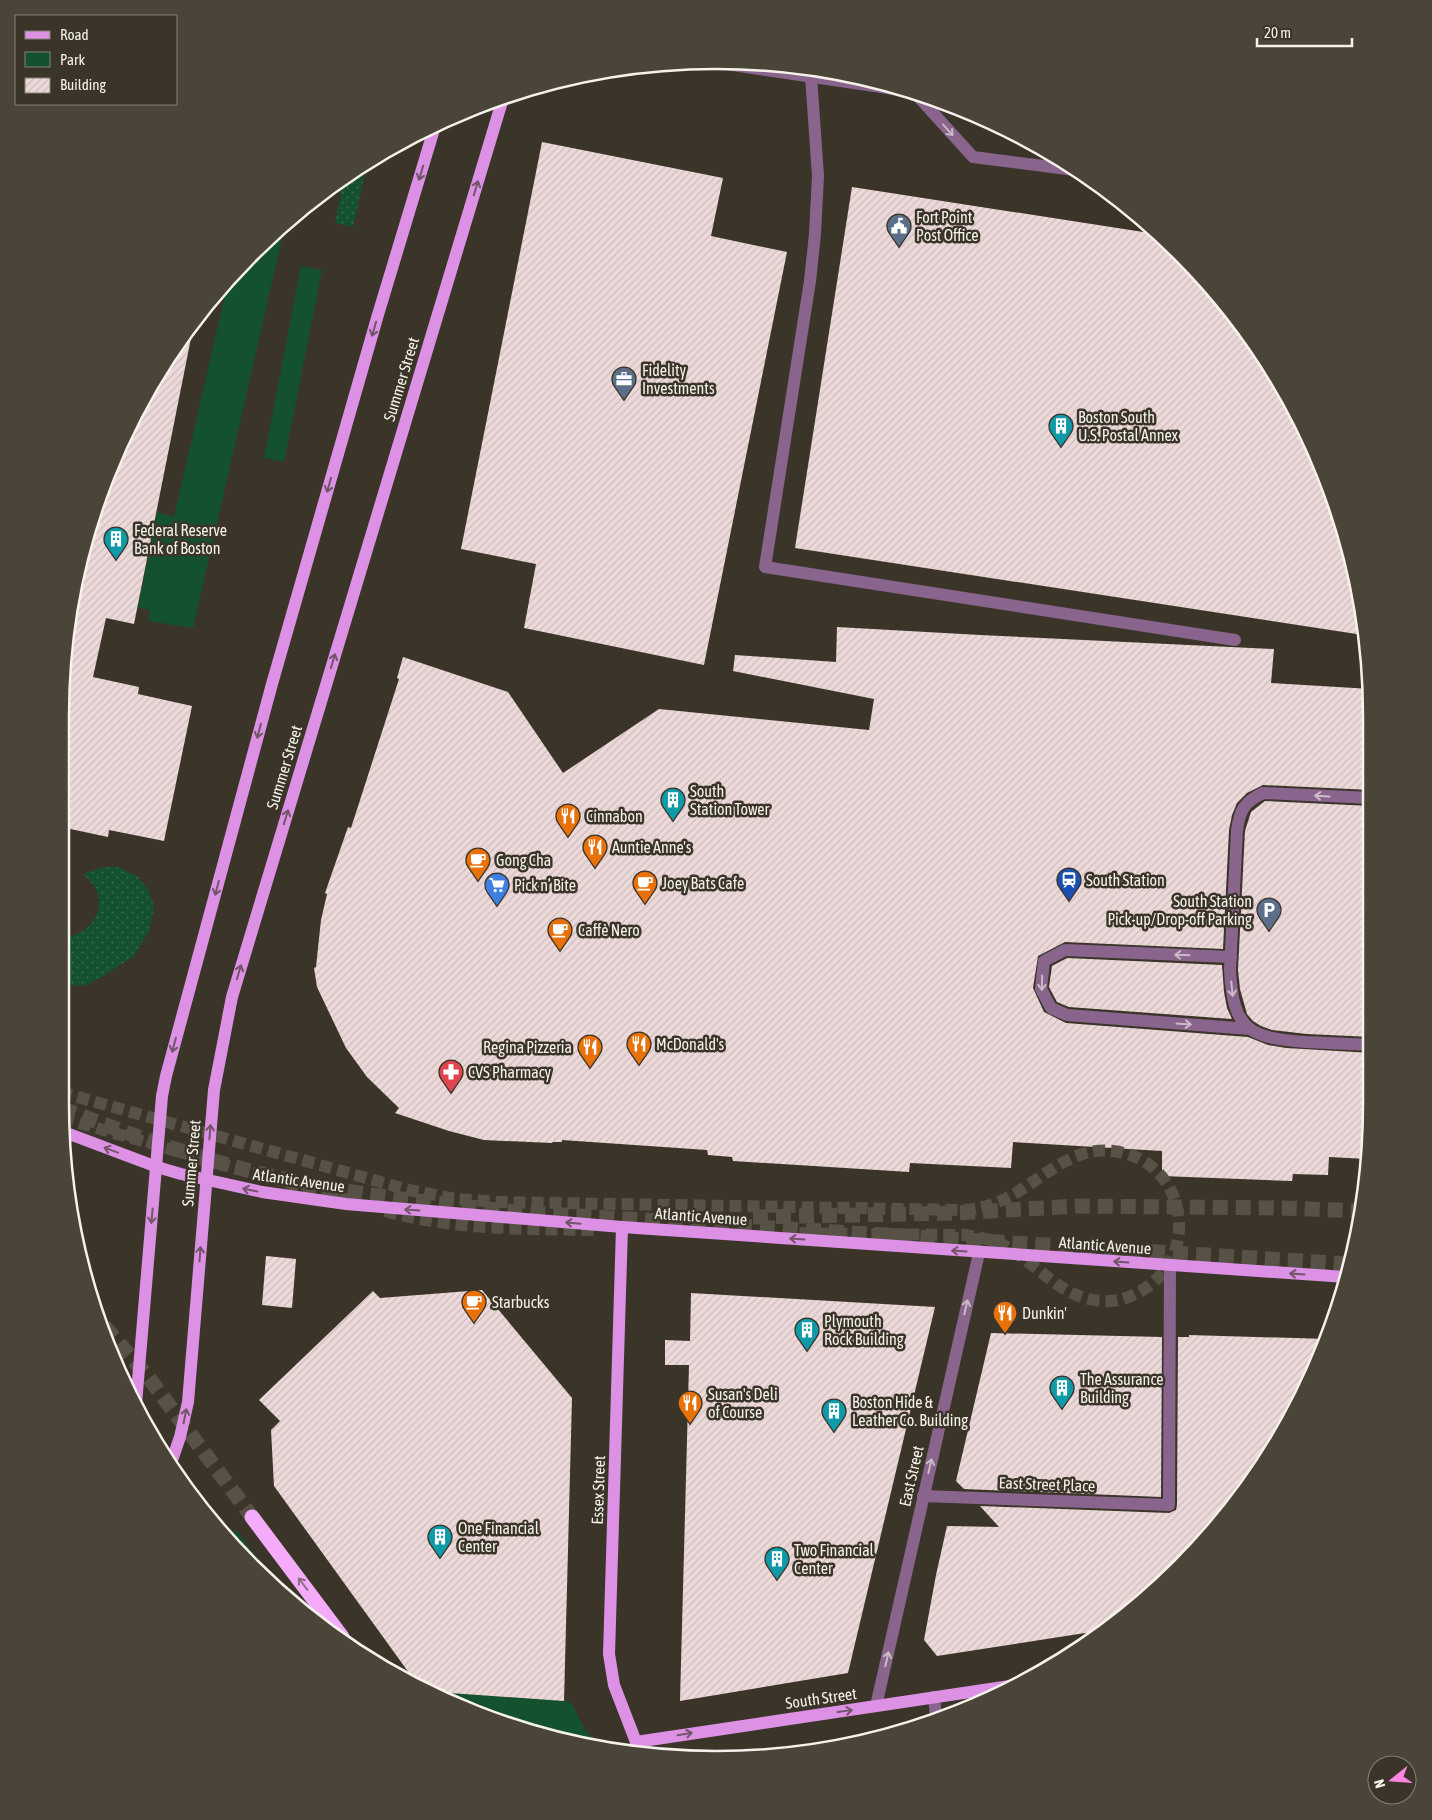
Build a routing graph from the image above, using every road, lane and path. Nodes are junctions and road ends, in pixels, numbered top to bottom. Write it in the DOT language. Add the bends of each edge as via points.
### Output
graph roads {
  1 [pos="790,73"];
  2 [pos="811,76"];
  3 [pos="825,78"];
  4 [pos="923,103"];
  5 [pos="501,106"];
  6 [pos="433,134"];
  7 [pos="1061,168"];
  8 [pos="1235,640"];
  9 [pos="1363,798"];
  10 [pos="1230,957"];
  11 [pos="1250,1029"];
  12 [pos="1363,1045"];
  13 [pos="70,1134"];
  14 [pos="156,1167"];
  15 [pos="206,1180"];
  16 [pos="622,1227"];
  17 [pos="979,1252"];
  18 [pos="1170,1266"];
  19 [pos="1340,1277"];
  20 [pos="137,1394"];
  21 [pos="173,1457"];
  22 [pos="923,1496"];
  23 [pos="252,1517"];
  24 [pos="333,1625"];
  25 [pos="994,1688"];
  26 [pos="934,1698"];
  27 [pos="876,1706"];
  28 [pos="936,1713"];
  29 [pos="637,1746"];
  1 -- 2 [label="street"];
  2 -- 3 [label="street"];
  2 -- 8 [label="street" via="818,176 815,234 765,567"];
  4 -- 7 [label="street, one-way" via="973,158"];
  15 -- 5 [label="main road, Summer Street, one-way" via="214,1090 232,997"];
  6 -- 14 [label="main road, Summer Street, one-way" via="272,684 168,1067 162,1096"];
  9 -- 10 [label="street, one-way" via="1263,793 1253,798 1240,812"];
  10 -- 11 [label="street, one-way" via="1234,1006"];
  10 -- 11 [label="street, one-way" via="1065,950 1044,961 1041,989 1051,1008 1068,1015"];
  11 -- 12 [label="street" via="1278,1040"];
  14 -- 13 [label="main road, Atlantic Avenue, one-way"];
  14 -- 15 [label="main road, Atlantic Avenue"];
  14 -- 20 [label="main road, Summer Street, one-way"];
  16 -- 15 [label="main road, Atlantic Avenue, one-way" via="346,1204"];
  21 -- 15 [label="main road, Summer Street, one-way" via="188,1402"];
  17 -- 16 [label="main road, Atlantic Avenue, one-way"];
  16 -- 29 [label="main road, Essex Street" via="609,1654 614,1685"];
  18 -- 17 [label="main road, Atlantic Avenue, one-way"];
  22 -- 17 [label="street, East Street, one-way"];
  19 -- 18 [label="main road, Atlantic Avenue, one-way"];
  18 -- 22 [label="street, East Street Place" via="1169,1505"];
  27 -- 22 [label="street, East Street, one-way"];
  24 -- 23 [label="highway, one-way"];
  25 -- 26 [label="main road, South Street"];
  26 -- 27 [label="main road, South Street"];
  26 -- 28 [label="street"];
  29 -- 27 [label="main road, South Street, one-way"];
}
